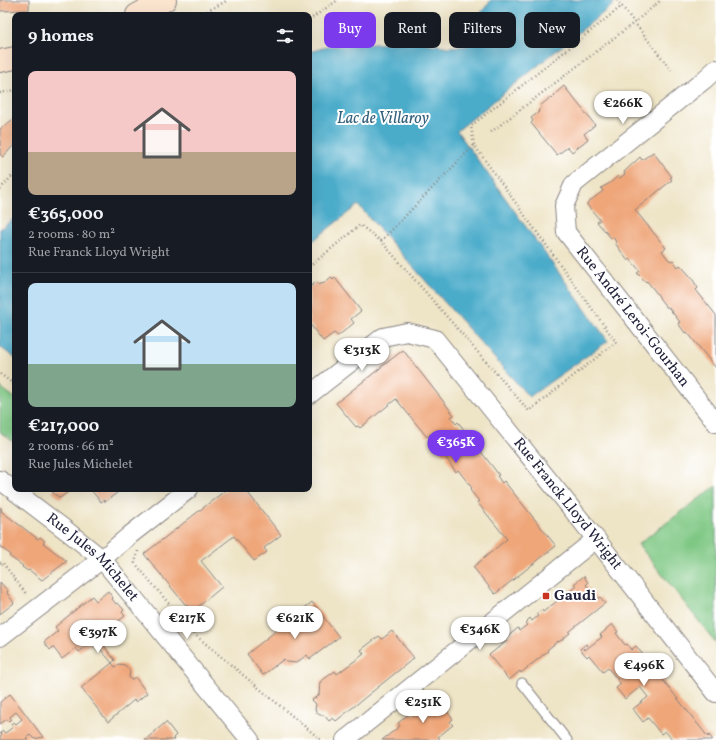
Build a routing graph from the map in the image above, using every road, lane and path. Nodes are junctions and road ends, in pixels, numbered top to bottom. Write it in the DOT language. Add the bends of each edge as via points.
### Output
graph roads {
  1 [pos="165,0"];
  2 [pos="228,0"];
  3 [pos="338,0"];
  4 [pos="617,0"];
  5 [pos="661,0"];
  6 [pos="622,6"];
  7 [pos="143,12"];
  8 [pos="206,12"];
  9 [pos="312,18"];
  10 [pos="635,22"];
  11 [pos="12,59"];
  12 [pos="0,61"];
  13 [pos="716,69"];
  14 [pos="671,70"];
  15 [pos="12,91"];
  16 [pos="0,93"];
  17 [pos="491,132"];
  18 [pos="474,145"];
  19 [pos="12,176"];
  20 [pos="0,189"];
  21 [pos="381,241"];
  22 [pos="312,265"];
  23 [pos="0,374"];
  24 [pos="12,383"];
  25 [pos="312,393"];
  26 [pos="716,423"];
  27 [pos="0,480"];
  28 [pos="12,489"];
  29 [pos="16,492"];
  30 [pos="185,492"];
  31 [pos="130,535"];
  32 [pos="596,539"];
  33 [pos="102,559"];
  34 [pos="0,563"];
  35 [pos="36,609"];
  36 [pos="0,636"];
  37 [pos="522,683"];
  38 [pos="716,693"];
  39 [pos="250,740"];
  40 [pos="321,740"];
  41 [pos="345,740"];
  42 [pos="567,740"];
  1 -- 7 [label="street"];
  2 -- 8 [label="path"];
  3 -- 9 [label="path"];
  4 -- 6 [label="path"];
  5 -- 10 [label="path"];
  6 -- 10 [label="path"];
  6 -- 18 [label="path" via="471,126"];
  10 -- 14 [label="path"];
  10 -- 17 [label="path"];
  11 -- 12 [label="street"];
  13 -- 26 [label="street, Rue André Leroi-Gourhan" via="574,184 564,206 566,232"];
  15 -- 16 [label="path"];
  18 -- 21 [label="path"];
  18 -- 21 [label="path" via="616,342 529,411"];
  19 -- 20 [label="path"];
  21 -- 22 [label="path" via="360,225"];
  23 -- 24 [label="path"];
  25 -- 32 [label="street, Rue Franck Lloyd Wright" via="383,337 407,332 435,339"];
  27 -- 28 [label="street, Rue Jules Michelet"];
  29 -- 33 [label="street, Rue Jules Michelet"];
  30 -- 31 [label="street"];
  31 -- 33 [label="street"];
  31 -- 40 [label="path" via="140,544 135,563 194,634"];
  32 -- 38 [label="street, Rue Franck Lloyd Wright"];
  32 -- 41 [label="street"];
  33 -- 35 [label="street"];
  33 -- 39 [label="street, Rue Jules Michelet"];
  34 -- 35 [label="path" via="2,562"];
  35 -- 36 [label="street"];
  37 -- 42 [label="lane"];
}
